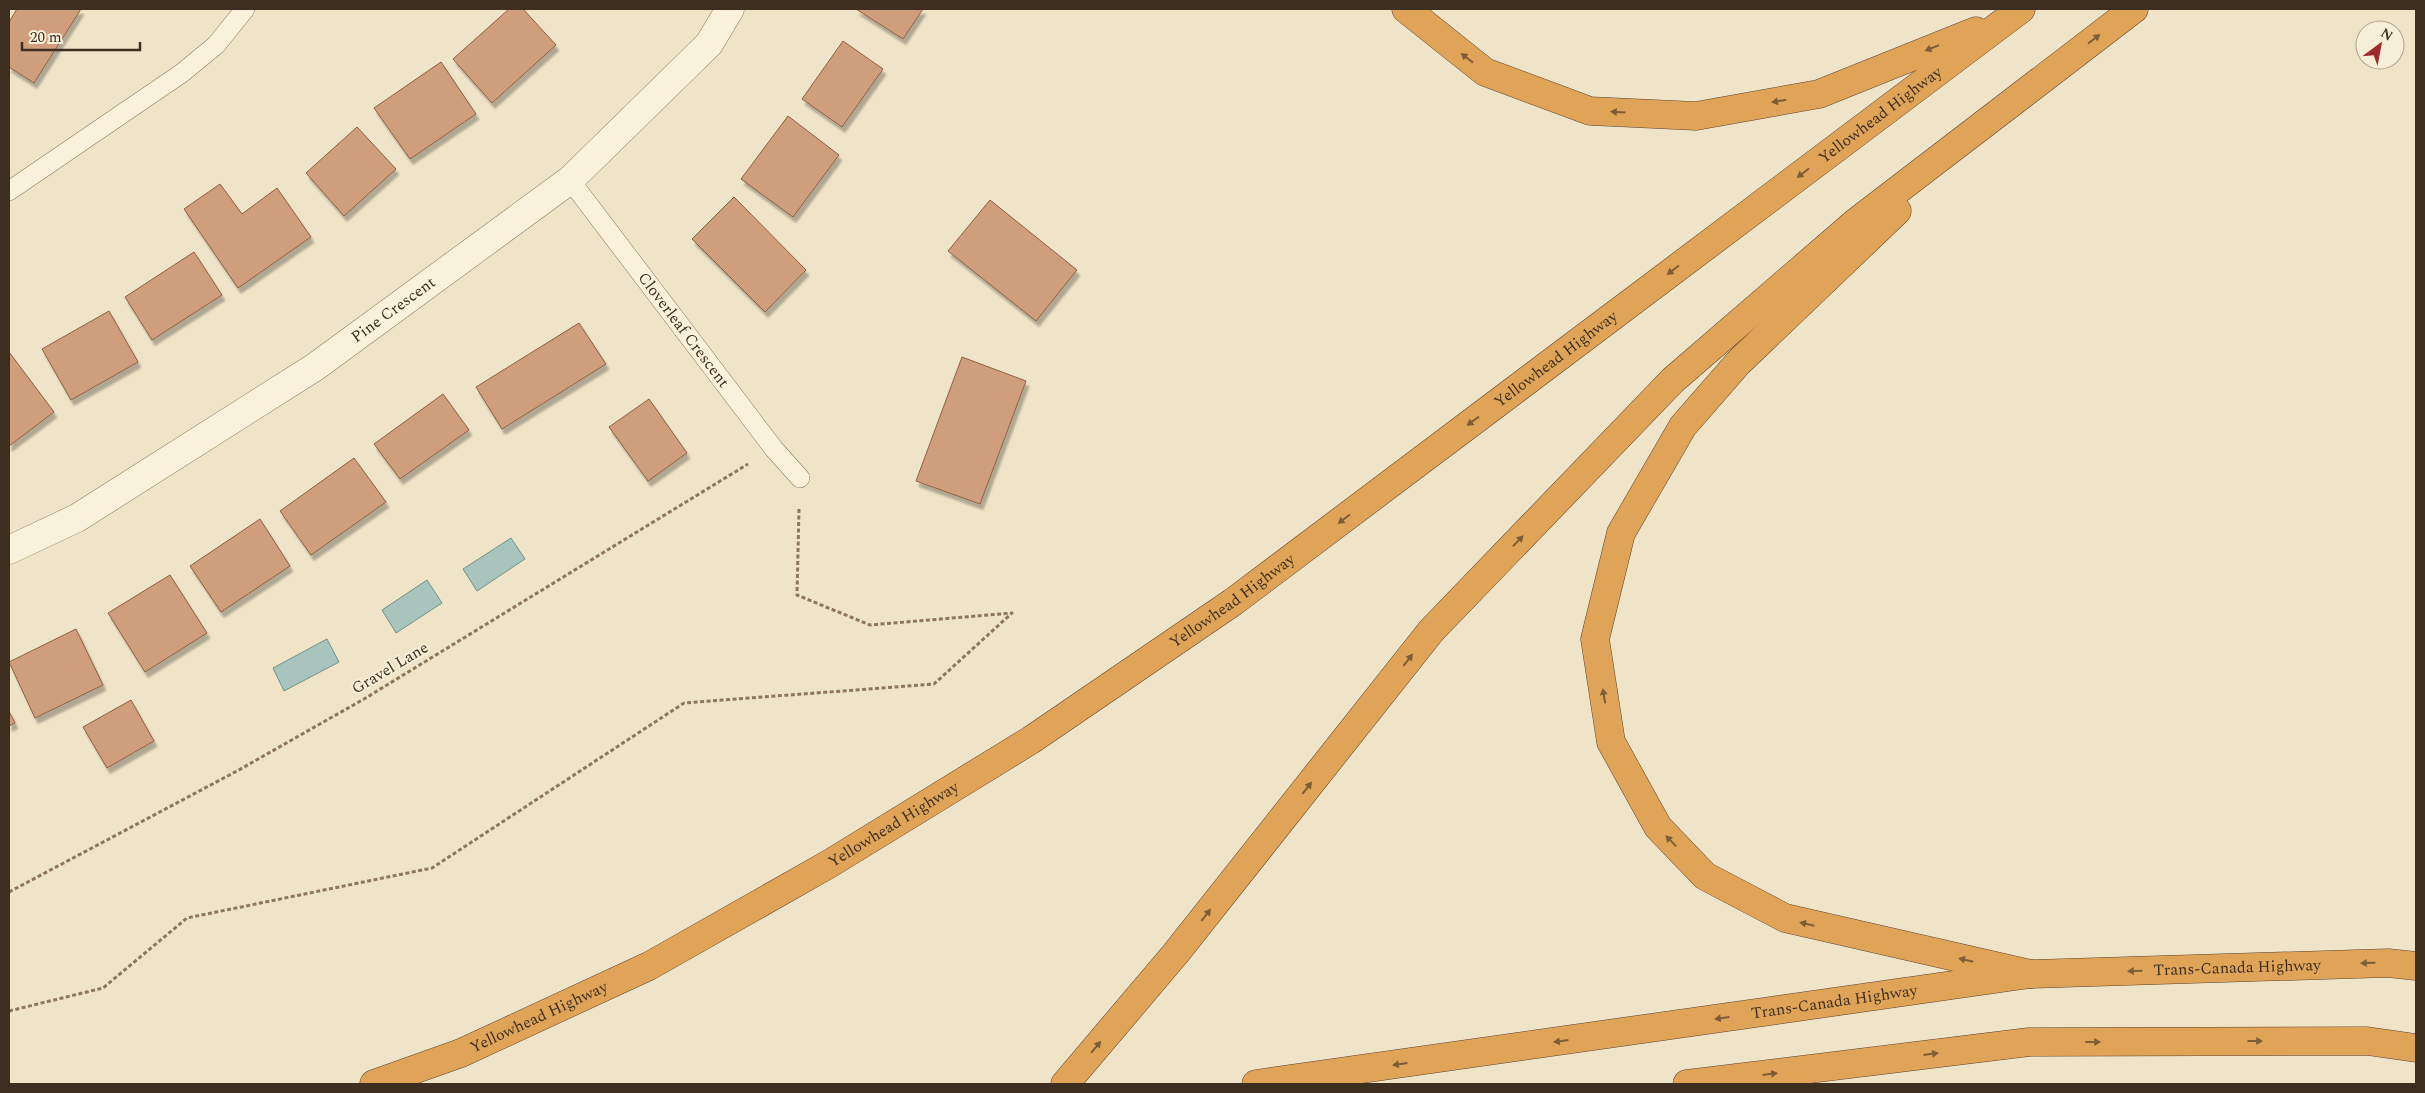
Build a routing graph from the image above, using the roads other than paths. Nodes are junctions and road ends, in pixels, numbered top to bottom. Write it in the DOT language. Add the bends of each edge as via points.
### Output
graph roads {
  1 [pos="245,9"];
  2 [pos="730,9"];
  3 [pos="1406,9"];
  4 [pos="2134,9"];
  5 [pos="2015,13"];
  6 [pos="2055,68"];
  7 [pos="570,180"];
  8 [pos="9,191"];
  9 [pos="800,478"];
  10 [pos="9,550"];
  11 [pos="2416,966"];
  12 [pos="2030,974"];
  13 [pos="2416,1048"];
  14 [pos="374,1084"];
  15 [pos="1065,1084"];
  16 [pos="1256,1084"];
  17 [pos="1687,1084"];
  1 -- 8 [label="lane" via="216,45 182,73"];
  2 -- 7 [label="street, Pine Crescent" via="709,44"];
  5 -- 3 [label="highway, one-way" via="1819,94 1696,116 1590,110 1485,72"];
  6 -- 4 [label="highway, one-way"];
  5 -- 14 [label="highway, Yellowhead Highway, one-way" via="1233,602 1031,740 829,864 649,966 461,1053"];
  12 -- 6 [label="highway, one-way" via="1785,918 1705,876 1658,827 1611,742 1595,639 1621,533 1682,426 1738,363 1865,239"];
  15 -- 6 [label="highway, one-way" via="1176,953 1431,631 1674,380 1856,222"];
  7 -- 9 [label="lane, Cloverleaf Crescent" via="774,449"];
  7 -- 10 [label="street, Pine Crescent" via="316,367 77,518"];
  11 -- 12 [label="highway, Trans-Canada Highway, one-way" via="2388,963"];
  12 -- 16 [label="highway, Trans-Canada Highway, one-way"];
  17 -- 13 [label="highway, one-way" via="2029,1042 2367,1041"];
}
